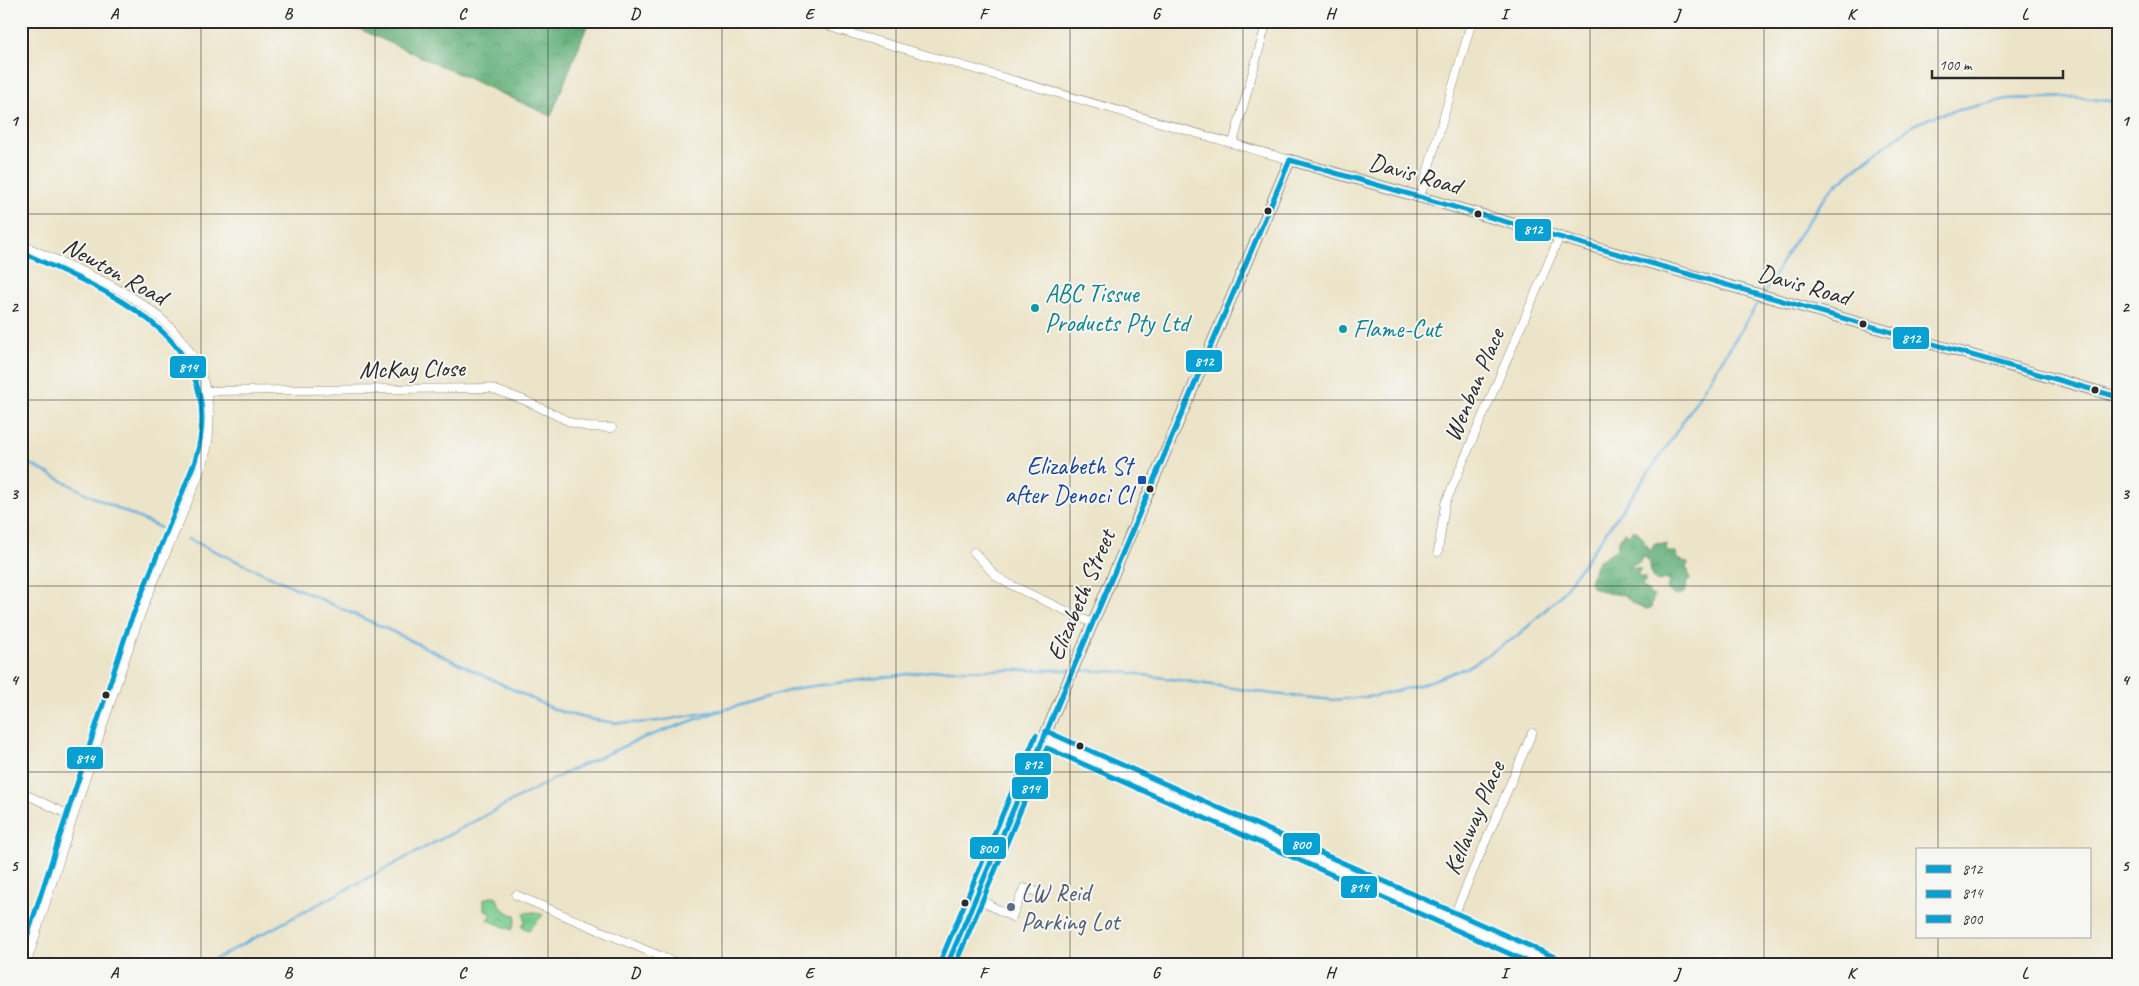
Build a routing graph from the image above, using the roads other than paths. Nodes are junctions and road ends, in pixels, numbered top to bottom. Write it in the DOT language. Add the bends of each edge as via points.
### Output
graph roads {
  1 [pos="817,21"];
  2 [pos="1267,21"];
  3 [pos="1472,21"];
  4 [pos="1234,143"];
  5 [pos="1290,160"];
  6 [pos="1420,198"];
  7 [pos="1559,238"];
  8 [pos="21,244"];
  9 [pos="206,391"];
  10 [pos="2118,397"];
  11 [pos="612,428"];
  12 [pos="974,552"];
  13 [pos="1438,552"];
  14 [pos="1092,623"];
  15 [pos="1532,732"];
  16 [pos="1044,738"];
  17 [pos="21,792"];
  18 [pos="73,817"];
  19 [pos="977,894"];
  20 [pos="1044,894"];
  21 [pos="516,895"];
  22 [pos="1452,920"];
  23 [pos="26,965"];
  24 [pos="681,965"];
  25 [pos="947,965"];
  26 [pos="1554,965"];
  1 -- 4 [label="street, Davis Road"];
  2 -- 4 [label="street"];
  3 -- 6 [label="street"];
  4 -- 5 [label="street, Davis Road"];
  5 -- 6 [label="street, Davis Road"];
  5 -- 14 [label="street, Elizabeth Street"];
  6 -- 7 [label="street, Davis Road"];
  7 -- 10 [label="street, Davis Road"];
  7 -- 13 [label="street, Wenban Place" via="1445,504"];
  8 -- 9 [label="street, Newton Road" via="141,302 164,319 183,340"];
  9 -- 11 [label="street, McKay Close" via="490,388 570,422"];
  9 -- 18 [label="street, Newton Road" via="210,417 207,448 137,625"];
  12 -- 14 [label="street" via="996,576"];
  14 -- 16 [label="street, Elizabeth Street"];
  15 -- 22 [label="street, Kellaway Place"];
  16 -- 19 [label="street, Elizabeth Street"];
  16 -- 22 [label="street"];
  17 -- 18 [label="street"];
  18 -- 23 [label="street, Newton Road"];
  19 -- 20 [label="street" via="982,902 1012,917 1024,888"];
  19 -- 25 [label="street, Elizabeth Street"];
  21 -- 24 [label="street"];
  22 -- 26 [label="street"];
}
